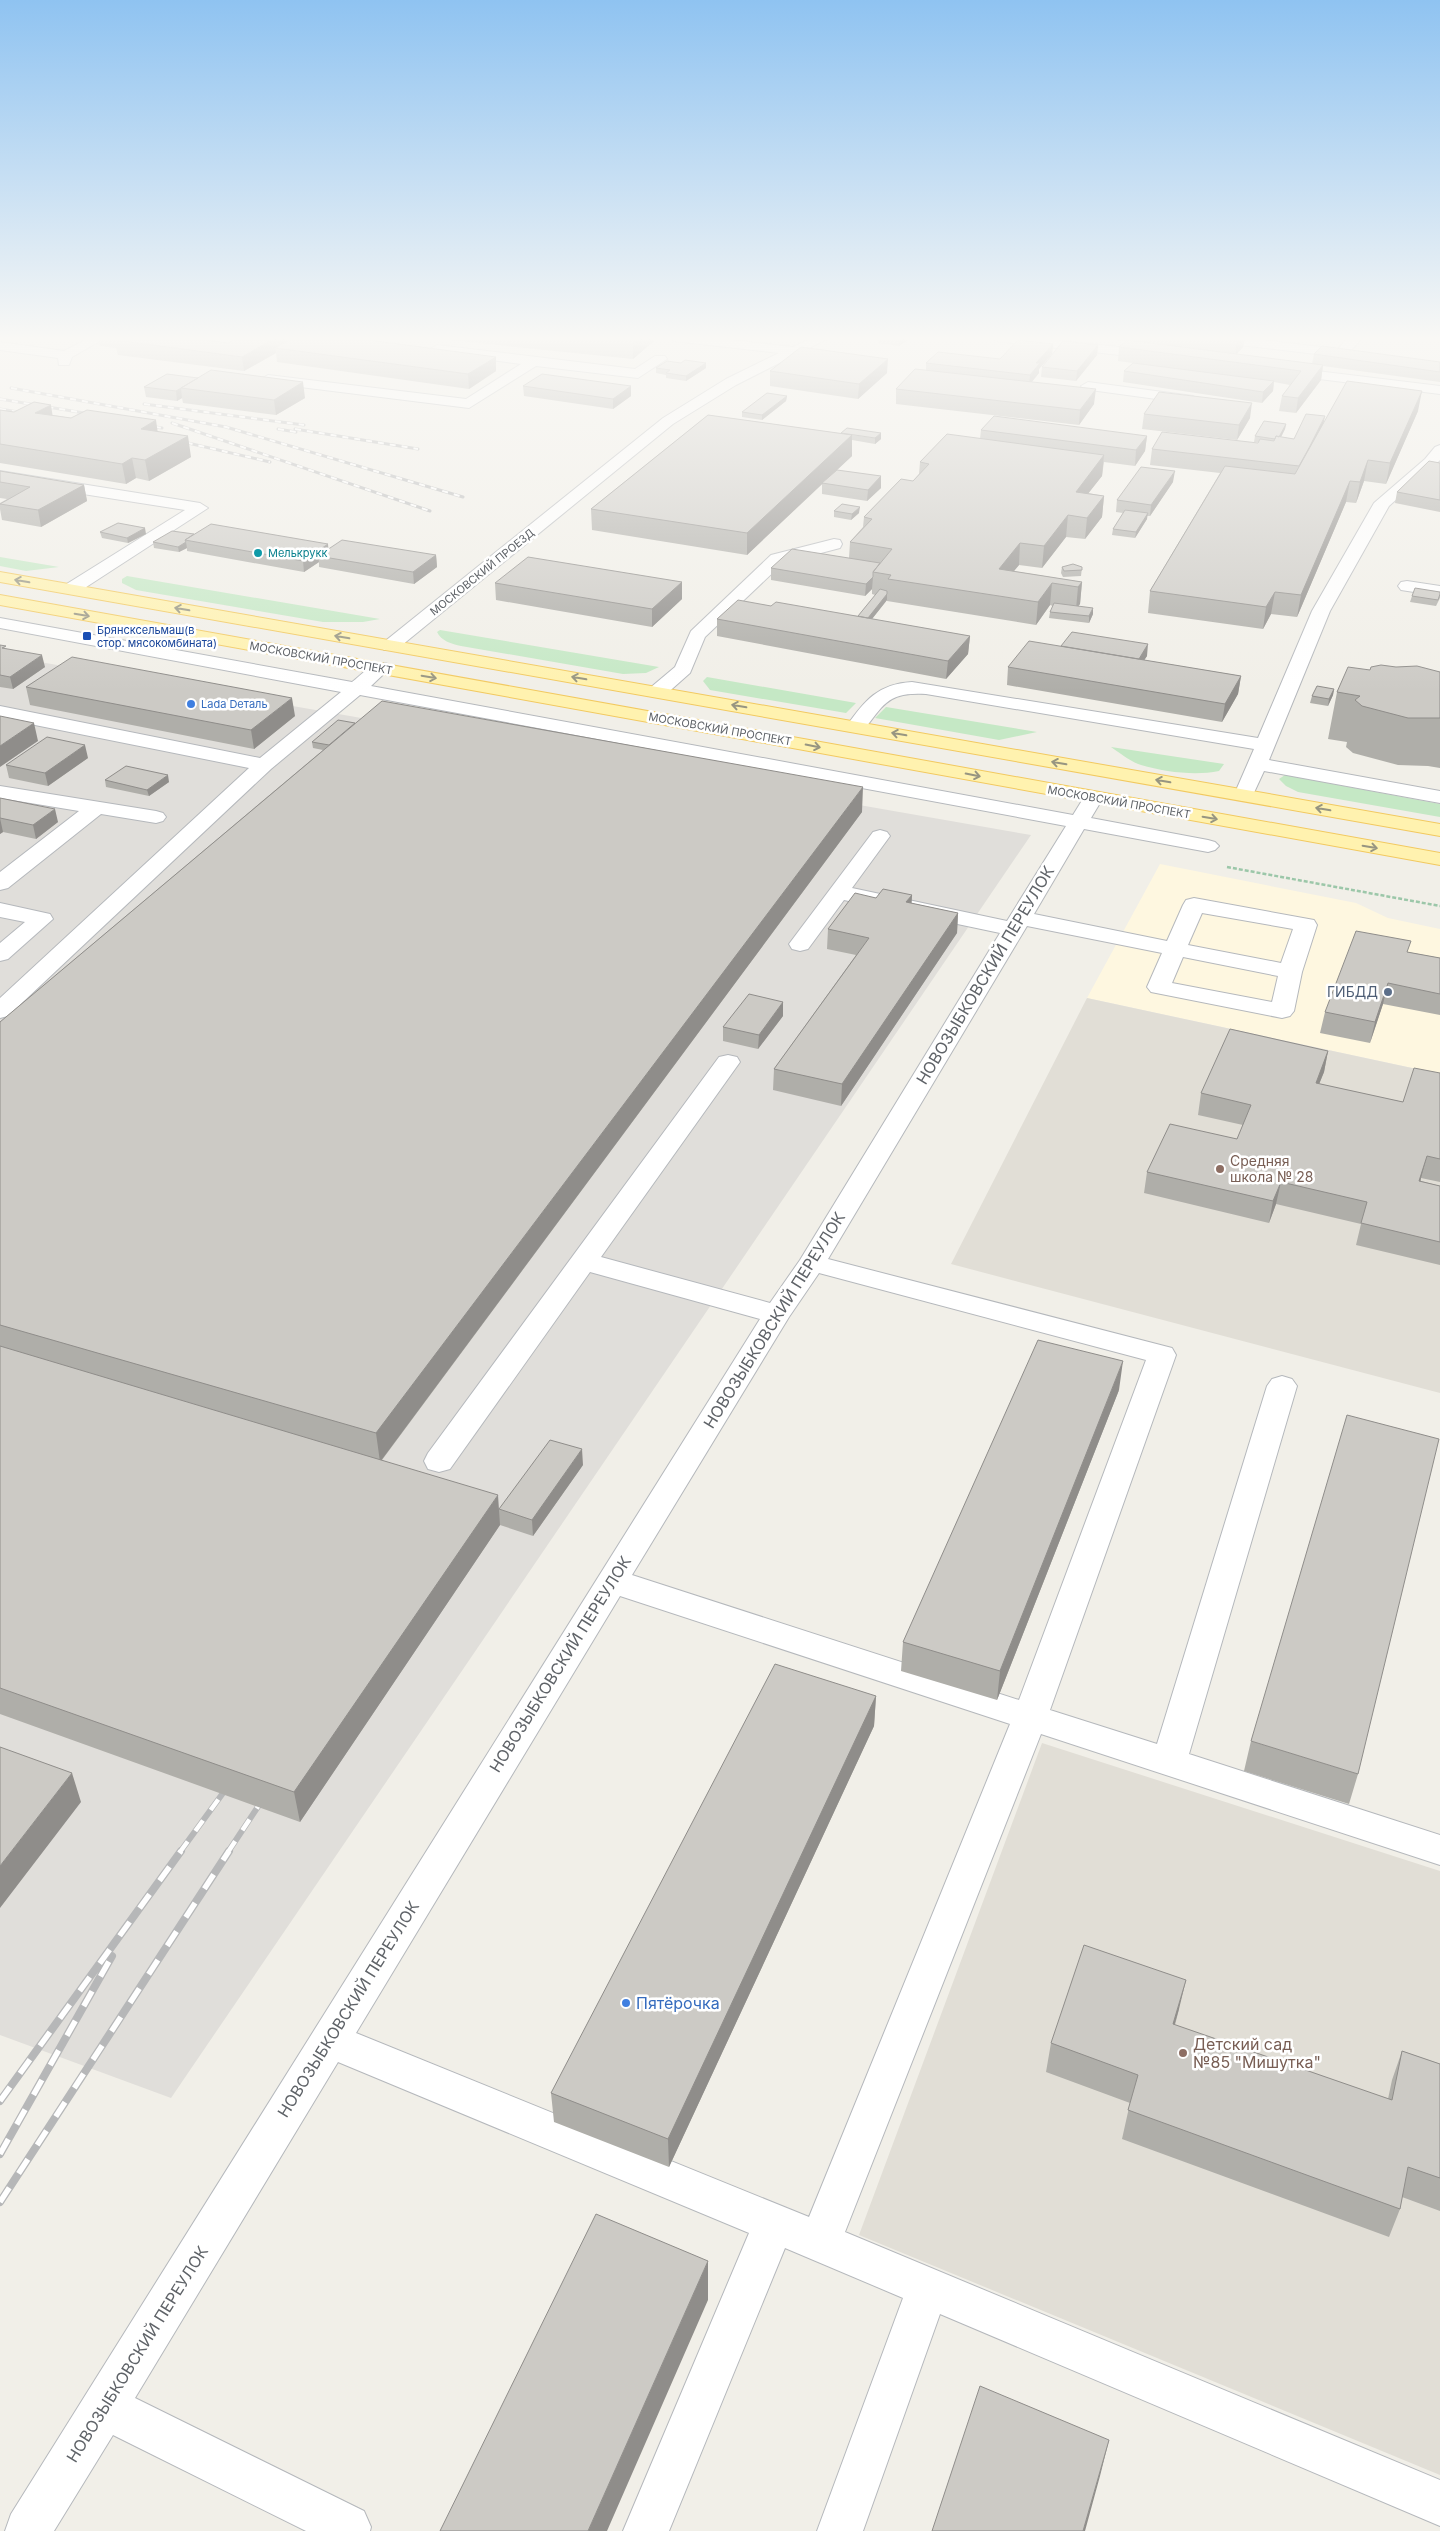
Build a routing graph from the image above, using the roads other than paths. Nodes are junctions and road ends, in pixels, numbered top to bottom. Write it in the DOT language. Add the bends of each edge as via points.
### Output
graph roads {
  1 [pos="626,455"];
  2 [pos="1436,455"];
  3 [pos="0,476"];
  4 [pos="834,544"];
  5 [pos="0,577"];
  6 [pos="1407,586"];
  7 [pos="71,590"];
  8 [pos="1440,591"];
  9 [pos="0,600"];
  10 [pos="0,623"];
  11 [pos="390,646"];
  12 [pos="381,668"];
  13 [pos="355,689"];
  14 [pos="657,692"];
  15 [pos="0,712"];
  16 [pos="856,727"];
  17 [pos="1266,745"];
  18 [pos="1257,764"];
  19 [pos="264,765"];
  20 [pos="0,792"];
  21 [pos="1244,795"];
  22 [pos="1093,797"];
  23 [pos="1440,797"];
  24 [pos="97,807"];
  25 [pos="156,817"];
  26 [pos="1440,830"];
  27 [pos="880,836"];
  28 [pos="1208,846"];
  29 [pos="1440,859"];
  30 [pos="0,883"];
  31 [pos="839,892"];
  32 [pos="0,910"];
  33 [pos="1016,923"];
  34 [pos="800,944"];
  35 [pos="1176,949"];
  36 [pos="0,954"];
  37 [pos="1290,972"];
  38 [pos="0,1011"];
  39 [pos="728,1062"];
  40 [pos="582,1261"];
  41 [pos="812,1263"];
  42 [pos="777,1314"];
  43 [pos="1282,1386"];
  44 [pos="439,1461"];
  45 [pos="612,1581"];
  46 [pos="1030,1717"];
  47 [pos="1169,1762"];
  48 [pos="1440,1850"];
  49 [pos="329,2040"];
  50 [pos="774,2223"];
  51 [pos="820,2243"];
  52 [pos="928,2288"];
  53 [pos="104,2407"];
  54 [pos="1440,2503"];
  55 [pos="28,2531"];
  56 [pos="346,2531"];
  57 [pos="646,2531"];
  58 [pos="840,2531"];
  1 -- 11 [label="street, МОСКОВСКИЙ ПРОЕЗД"];
  2 -- 17 [label="street" via="1382,502 1321,611"];
  3 -- 7 [label="street" via="200,508"];
  4 -- 14 [label="street" via="777,560 697,635 683,669"];
  7 -- 5 [label="main road, МОСКОВСКИЙ ПРОСПЕКТ, one-way"];
  6 -- 8 [label="street"];
  11 -- 7 [label="main road, МОСКОВСКИЙ ПРОСПЕКТ, one-way"];
  9 -- 12 [label="main road, МОСКОВСКИЙ ПРОСПЕКТ, one-way"];
  10 -- 13 [label="street"];
  14 -- 11 [label="main road, МОСКОВСКИЙ ПРОСПЕКТ, one-way"];
  12 -- 13 [label="street"];
  12 -- 22 [label="main road, МОСКОВСКИЙ ПРОСПЕКТ, one-way"];
  13 -- 19 [label="street"];
  13 -- 22 [label="street"];
  16 -- 14 [label="main road, МОСКОВСКИЙ ПРОСПЕКТ, one-way"];
  15 -- 19 [label="street"];
  16 -- 17 [label="street" via="888,690 903,686"];
  22 -- 16 [label="main road, МОСКОВСКИЙ ПРОСПЕКТ, one-way"];
  17 -- 18 [label="street"];
  18 -- 21 [label="street"];
  18 -- 23 [label="street"];
  19 -- 38 [label="street"];
  20 -- 24 [label="street"];
  21 -- 22 [label="main road, МОСКОВСКИЙ ПРОСПЕКТ, one-way"];
  26 -- 21 [label="main road, МОСКОВСКИЙ ПРОСПЕКТ, one-way"];
  22 -- 28 [label="street"];
  22 -- 29 [label="main road, МОСКОВСКИЙ ПРОСПЕКТ, one-way"];
  22 -- 33 [label="street, НОВОЗЫБКОВСКИЙ ПЕРЕУЛОК"];
  24 -- 25 [label="street"];
  24 -- 30 [label="street"];
  27 -- 31 [label="street"];
  31 -- 33 [label="street"];
  31 -- 34 [label="street"];
  32 -- 36 [label="street" via="42,919"];
  33 -- 35 [label="street"];
  33 -- 41 [label="street, НОВОЗЫБКОВСКИЙ ПЕРЕУЛОК"];
  35 -- 37 [label="street"];
  35 -- 37 [label="street" via="1159,987 1282,1012"];
  35 -- 37 [label="street" via="1194,905 1306,925"];
  39 -- 40 [label="street"];
  40 -- 42 [label="street"];
  40 -- 44 [label="street"];
  41 -- 42 [label="street, НОВОЗЫБКОВСКИЙ ПЕРЕУЛОК"];
  41 -- 46 [label="street" via="1162,1355"];
  42 -- 45 [label="street, НОВОЗЫБКОВСКИЙ ПЕРЕУЛОК"];
  43 -- 47 [label="street"];
  45 -- 46 [label="street"];
  45 -- 49 [label="street, НОВОЗЫБКОВСКИЙ ПЕРЕУЛОК"];
  46 -- 47 [label="street"];
  46 -- 51 [label="street"];
  47 -- 48 [label="street"];
  49 -- 50 [label="street"];
  49 -- 53 [label="street, НОВОЗЫБКОВСКИЙ ПЕРЕУЛОК"];
  50 -- 51 [label="street"];
  50 -- 57 [label="street"];
  51 -- 52 [label="street"];
  52 -- 54 [label="street"];
  52 -- 58 [label="street"];
  53 -- 55 [label="street, НОВОЗЫБКОВСКИЙ ПЕРЕУЛОК"];
  53 -- 56 [label="street" via="348,2527"];
}
